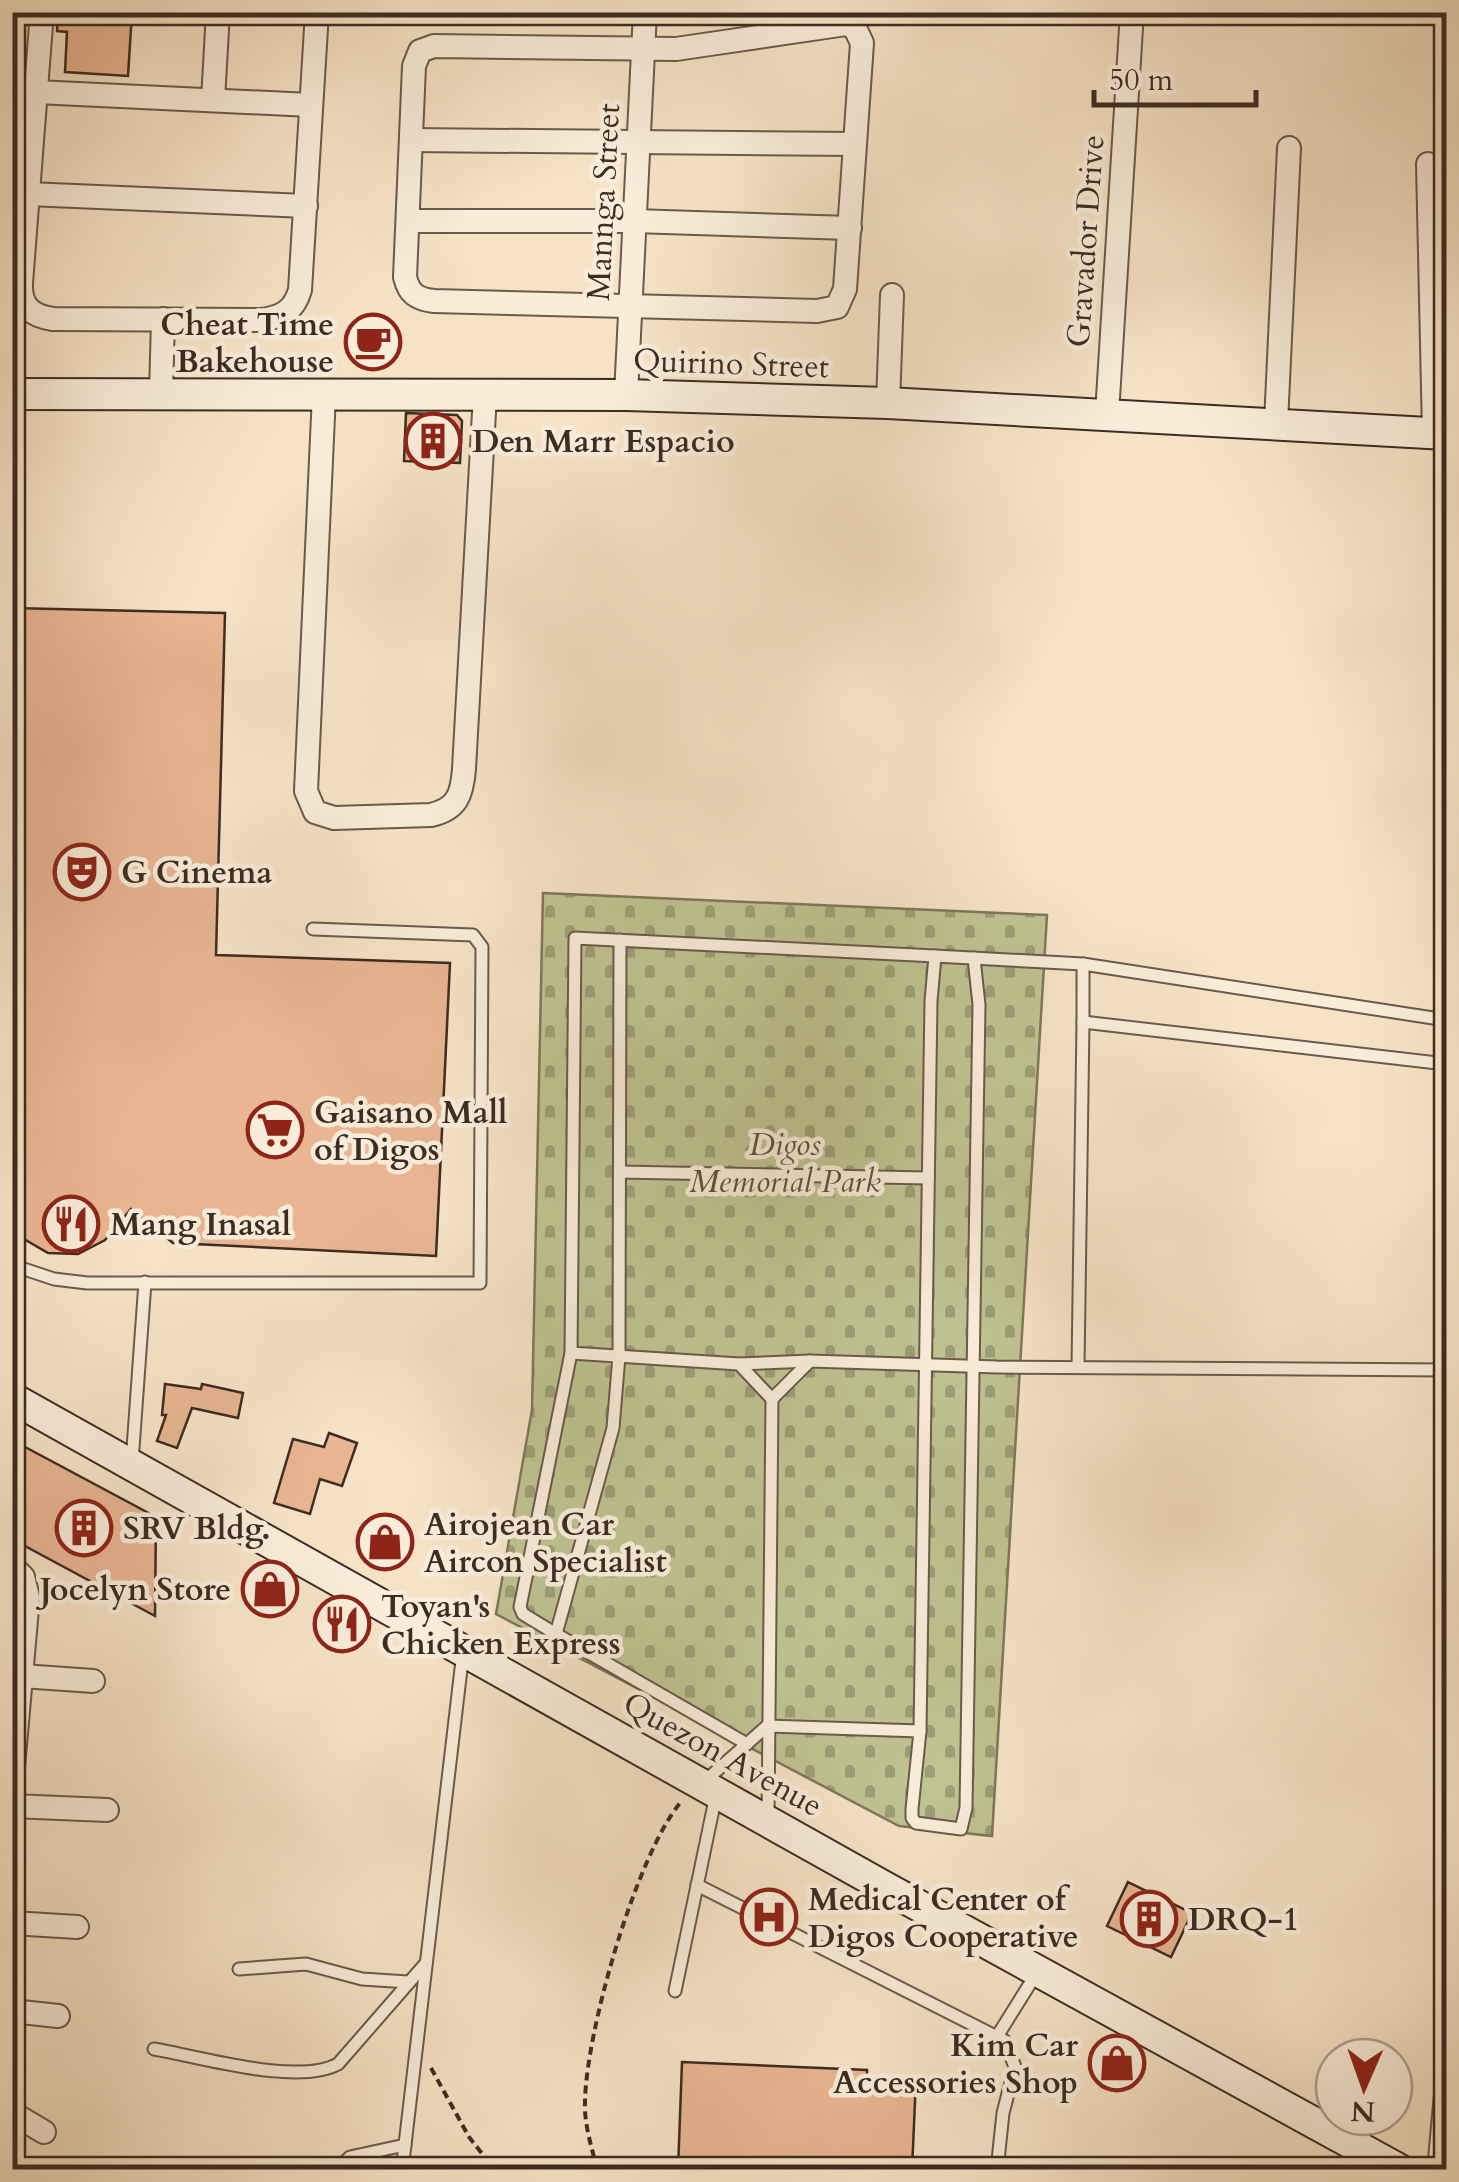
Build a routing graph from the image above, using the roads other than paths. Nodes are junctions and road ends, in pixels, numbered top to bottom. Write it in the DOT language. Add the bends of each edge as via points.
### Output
graph roads {
  1 [pos="42,12"];
  2 [pos="218,12"];
  3 [pos="317,12"];
  4 [pos="645,12"];
  5 [pos="1132,12"];
  6 [pos="643,50"];
  7 [pos="36,92"];
  8 [pos="213,100"];
  9 [pos="311,105"];
  10 [pos="411,140"];
  11 [pos="638,142"];
  12 [pos="855,144"];
  13 [pos="1289,148"];
  14 [pos="1428,164"];
  15 [pos="28,194"];
  16 [pos="306,206"];
  17 [pos="634,221"];
  18 [pos="408,222"];
  19 [pos="850,228"];
  20 [pos="892,295"];
  21 [pos="630,306"];
  22 [pos="164,320"];
  23 [pos="12,394"];
  24 [pos="161,394"];
  25 [pos="324,394"];
  26 [pos="485,394"];
  27 [pos="626,394"];
  28 [pos="888,403"];
  29 [pos="1107,414"];
  30 [pos="1276,423"];
  31 [pos="1440,434"];
  32 [pos="313,929"];
  33 [pos="620,940"];
  34 [pos="935,956"];
  35 [pos="974,958"];
  36 [pos="1084,964"];
  37 [pos="1446,1020"];
  38 [pos="1083,1022"];
  39 [pos="1446,1064"];
  40 [pos="620,1172"];
  41 [pos="928,1178"];
  42 [pos="12,1265"];
  43 [pos="145,1282"];
  44 [pos="570,1353"];
  45 [pos="620,1356"];
  46 [pos="810,1362"];
  47 [pos="739,1364"];
  48 [pos="926,1365"];
  49 [pos="972,1366"];
  50 [pos="1078,1367"];
  51 [pos="1446,1370"];
  52 [pos="12,1398"];
  53 [pos="772,1400"];
  54 [pos="132,1462"];
  55 [pos="12,1566"];
  56 [pos="556,1634"];
  57 [pos="463,1648"];
  58 [pos="22,1676"];
  59 [pos="93,1681"];
  60 [pos="767,1726"];
  61 [pos="920,1731"];
  62 [pos="748,1744"];
  63 [pos="12,1778"];
  64 [pos="710,1786"];
  65 [pos="12,1806"];
  66 [pos="107,1810"];
  67 [pos="768,1819"];
  68 [pos="698,1885"];
  69 [pos="12,1923"];
  70 [pos="77,1927"];
  71 [pos="426,1964"];
  72 [pos="239,1969"];
  73 [pos="1038,1970"];
  74 [pos="408,1982"];
  75 [pos="676,1992"];
  76 [pos="12,2011"];
  77 [pos="58,2016"];
  78 [pos="998,2035"];
  79 [pos="154,2049"];
  80 [pos="1446,2094"];
  81 [pos="12,2112"];
  82 [pos="44,2132"];
  83 [pos="404,2145"];
  84 [pos="336,2170"];
  85 [pos="402,2170"];
  86 [pos="997,2170"];
  87 [pos="1400,2170"];
  88 [pos="1440,2170"];
  1 -- 7 [label="street"];
  2 -- 8 [label="street"];
  3 -- 9 [label="street"];
  4 -- 6 [label="street, Mannga Street"];
  5 -- 29 [label="street, Gravador Drive"];
  6 -- 10 [label="street" via="426,48 414,66"];
  6 -- 11 [label="street, Mannga Street"];
  6 -- 12 [label="street" via="835,25 855,28 862,43"];
  7 -- 8 [label="street"];
  7 -- 15 [label="street"];
  8 -- 9 [label="street"];
  9 -- 16 [label="street"];
  10 -- 11 [label="street"];
  10 -- 18 [label="street"];
  11 -- 12 [label="street"];
  11 -- 17 [label="street, Mannga Street"];
  12 -- 19 [label="street"];
  13 -- 30 [label="street"];
  14 -- 31 [label="street"];
  15 -- 16 [label="street"];
  15 -- 22 [label="street" via="20,292 32,314"];
  16 -- 22 [label="street" via="300,290 290,311 261,320"];
  17 -- 18 [label="street"];
  17 -- 19 [label="street"];
  17 -- 21 [label="street, Mannga Street"];
  18 -- 21 [label="street" via="406,277 417,298"];
  19 -- 21 [label="street" via="845,289 828,310"];
  20 -- 28 [label="street"];
  21 -- 27 [label="street, Mannga Street"];
  22 -- 24 [label="street"];
  23 -- 24 [label="main road, Quirino Street"];
  24 -- 25 [label="main road, Quirino Street"];
  25 -- 26 [label="main road, Quirino Street"];
  25 -- 26 [label="street" via="306,792 315,812 334,818 431,816 459,798"];
  26 -- 27 [label="main road, Quirino Street"];
  27 -- 28 [label="main road, Quirino Street"];
  28 -- 29 [label="main road, Quirino Street"];
  29 -- 30 [label="main road, Quirino Street"];
  30 -- 31 [label="main road, Quirino Street"];
  32 -- 43 [label="lane" via="472,935 482,947 480,1283"];
  33 -- 34 [label="lane"];
  33 -- 40 [label="lane"];
  33 -- 44 [label="lane" via="575,938"];
  34 -- 35 [label="lane"];
  34 -- 41 [label="lane"];
  35 -- 36 [label="lane"];
  35 -- 49 [label="lane" via="979,1005"];
  36 -- 37 [label="lane"];
  36 -- 38 [label="lane"];
  38 -- 39 [label="lane"];
  38 -- 50 [label="lane"];
  40 -- 41 [label="lane"];
  40 -- 45 [label="lane"];
  41 -- 48 [label="lane"];
  42 -- 43 [label="lane" via="54,1279"];
  43 -- 54 [label="lane"];
  44 -- 45 [label="lane"];
  44 -- 56 [label="lane" via="520,1607"];
  45 -- 47 [label="lane"];
  45 -- 56 [label="lane" via="612,1428"];
  46 -- 47 [label="lane"];
  46 -- 48 [label="lane"];
  46 -- 53 [label="lane"];
  47 -- 53 [label="lane"];
  48 -- 49 [label="lane"];
  48 -- 61 [label="lane"];
  49 -- 50 [label="lane"];
  49 -- 61 [label="lane" via="962,1829 912,1818"];
  50 -- 51 [label="lane"];
  52 -- 54 [label="main road, Quezon Avenue"];
  53 -- 60 [label="lane"];
  54 -- 57 [label="main road, Quezon Avenue"];
  55 -- 58 [label="street" via="28,1596"];
  56 -- 62 [label="lane"];
  57 -- 64 [label="main road, Quezon Avenue"];
  57 -- 71 [label="lane"];
  58 -- 59 [label="street"];
  58 -- 63 [label="street"];
  60 -- 61 [label="lane"];
  60 -- 62 [label="lane"];
  60 -- 67 [label="lane"];
  62 -- 64 [label="lane"];
  64 -- 67 [label="main road, Quezon Avenue"];
  64 -- 68 [label="lane"];
  65 -- 66 [label="street"];
  67 -- 73 [label="main road, Quezon Avenue"];
  68 -- 75 [label="lane"];
  68 -- 78 [label="lane"];
  69 -- 70 [label="street"];
  71 -- 74 [label="lane"];
  71 -- 83 [label="lane"];
  72 -- 74 [label="lane" via="306,1964 362,1979"];
  73 -- 78 [label="lane"];
  73 -- 87 [label="main road, Quezon Avenue"];
  74 -- 79 [label="lane" via="325,2071 282,2072"];
  76 -- 77 [label="street"];
  78 -- 86 [label="lane" via="1015,2067"];
  80 -- 88 [label="street"];
  81 -- 82 [label="street"];
  83 -- 84 [label="lane" via="350,2158"];
  83 -- 85 [label="lane"];
}
